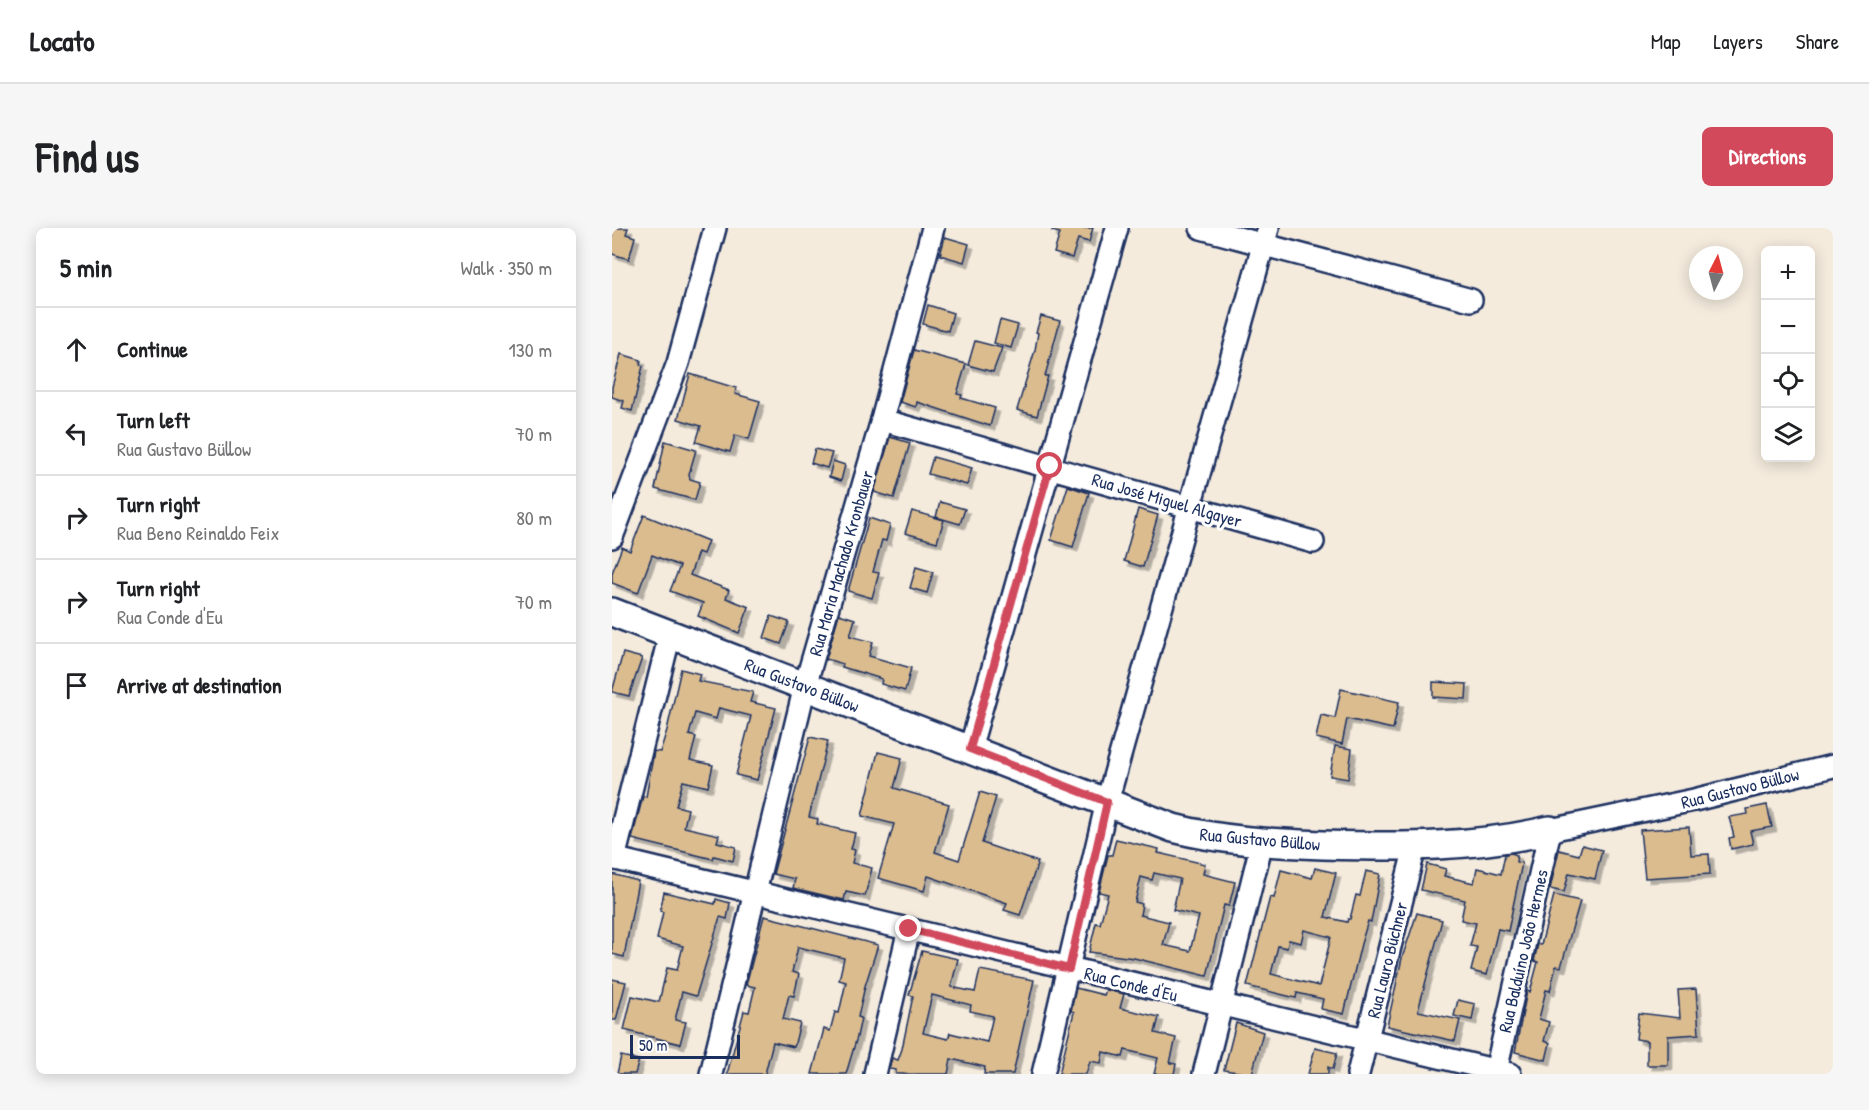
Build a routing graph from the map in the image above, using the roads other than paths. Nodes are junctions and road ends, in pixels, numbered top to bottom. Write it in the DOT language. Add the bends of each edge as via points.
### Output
graph roads {
  1 [pos="715,228"];
  2 [pos="933,228"];
  3 [pos="1117,228"];
  4 [pos="1201,228"];
  5 [pos="1265,237"];
  6 [pos="1471,300"];
  7 [pos="882,420"];
  8 [pos="1050,466"];
  9 [pos="1189,507"];
  10 [pos="612,537"];
  11 [pos="1313,542"];
  12 [pos="612,612"];
  13 [pos="670,634"];
  14 [pos="805,686"];
  15 [pos="970,749"];
  16 [pos="1833,766"];
  17 [pos="1107,802"];
  18 [pos="1551,830"];
  19 [pos="1263,842"];
  20 [pos="1415,847"];
  21 [pos="613,859"];
  22 [pos="756,894"];
  23 [pos="909,929"];
  24 [pos="1069,969"];
  25 [pos="1221,1006"];
  26 [pos="1367,1040"];
  27 [pos="1503,1072"];
  28 [pos="711,1074"];
  29 [pos="875,1074"];
  30 [pos="1043,1074"];
  31 [pos="1204,1074"];
  32 [pos="1358,1074"];
  1 -- 10 [label="street" via="678,363"];
  2 -- 7 [label="street, Rua Maria Machado Kronbauer"];
  3 -- 8 [label="street"];
  4 -- 5 [label="street"];
  5 -- 6 [label="street"];
  5 -- 9 [label="street"];
  7 -- 8 [label="street, Rua José Miguel Algayer"];
  7 -- 14 [label="street, Rua Maria Machado Kronbauer"];
  8 -- 9 [label="street, Rua José Miguel Algayer"];
  8 -- 15 [label="street"];
  9 -- 11 [label="street, Rua José Miguel Algayer"];
  9 -- 17 [label="street"];
  12 -- 13 [label="main road, Rua Gustavo Büllow"];
  13 -- 14 [label="main road, Rua Gustavo Büllow"];
  13 -- 21 [label="street"];
  14 -- 15 [label="main road, Rua Gustavo Büllow"];
  14 -- 22 [label="street, Rua Maria Machado Kronbauer"];
  15 -- 17 [label="main road, Rua Gustavo Büllow"];
  16 -- 18 [label="street, Rua Gustavo Büllow"];
  17 -- 19 [label="main road, Rua Gustavo Büllow" via="1173,828"];
  17 -- 24 [label="street"];
  18 -- 20 [label="main road, Rua Gustavo Büllow" via="1514,839"];
  18 -- 27 [label="street, Rua Balduíno João Hermes"];
  19 -- 20 [label="main road, Rua Gustavo Büllow"];
  19 -- 25 [label="street"];
  20 -- 26 [label="street, Rua Lauro Büchner"];
  21 -- 22 [label="street, Rua Conde d'Eu"];
  22 -- 23 [label="street, Rua Conde d'Eu"];
  22 -- 28 [label="street, Rua Maria Machado Kronbauer"];
  23 -- 24 [label="street, Rua Conde d'Eu"];
  23 -- 29 [label="street"];
  24 -- 25 [label="street, Rua Conde d'Eu"];
  24 -- 30 [label="street"];
  25 -- 26 [label="street, Rua Conde d'Eu"];
  25 -- 31 [label="street"];
  26 -- 27 [label="street, Rua Conde d'Eu"];
  26 -- 32 [label="street, Rua Lauro Büchner"];
}
